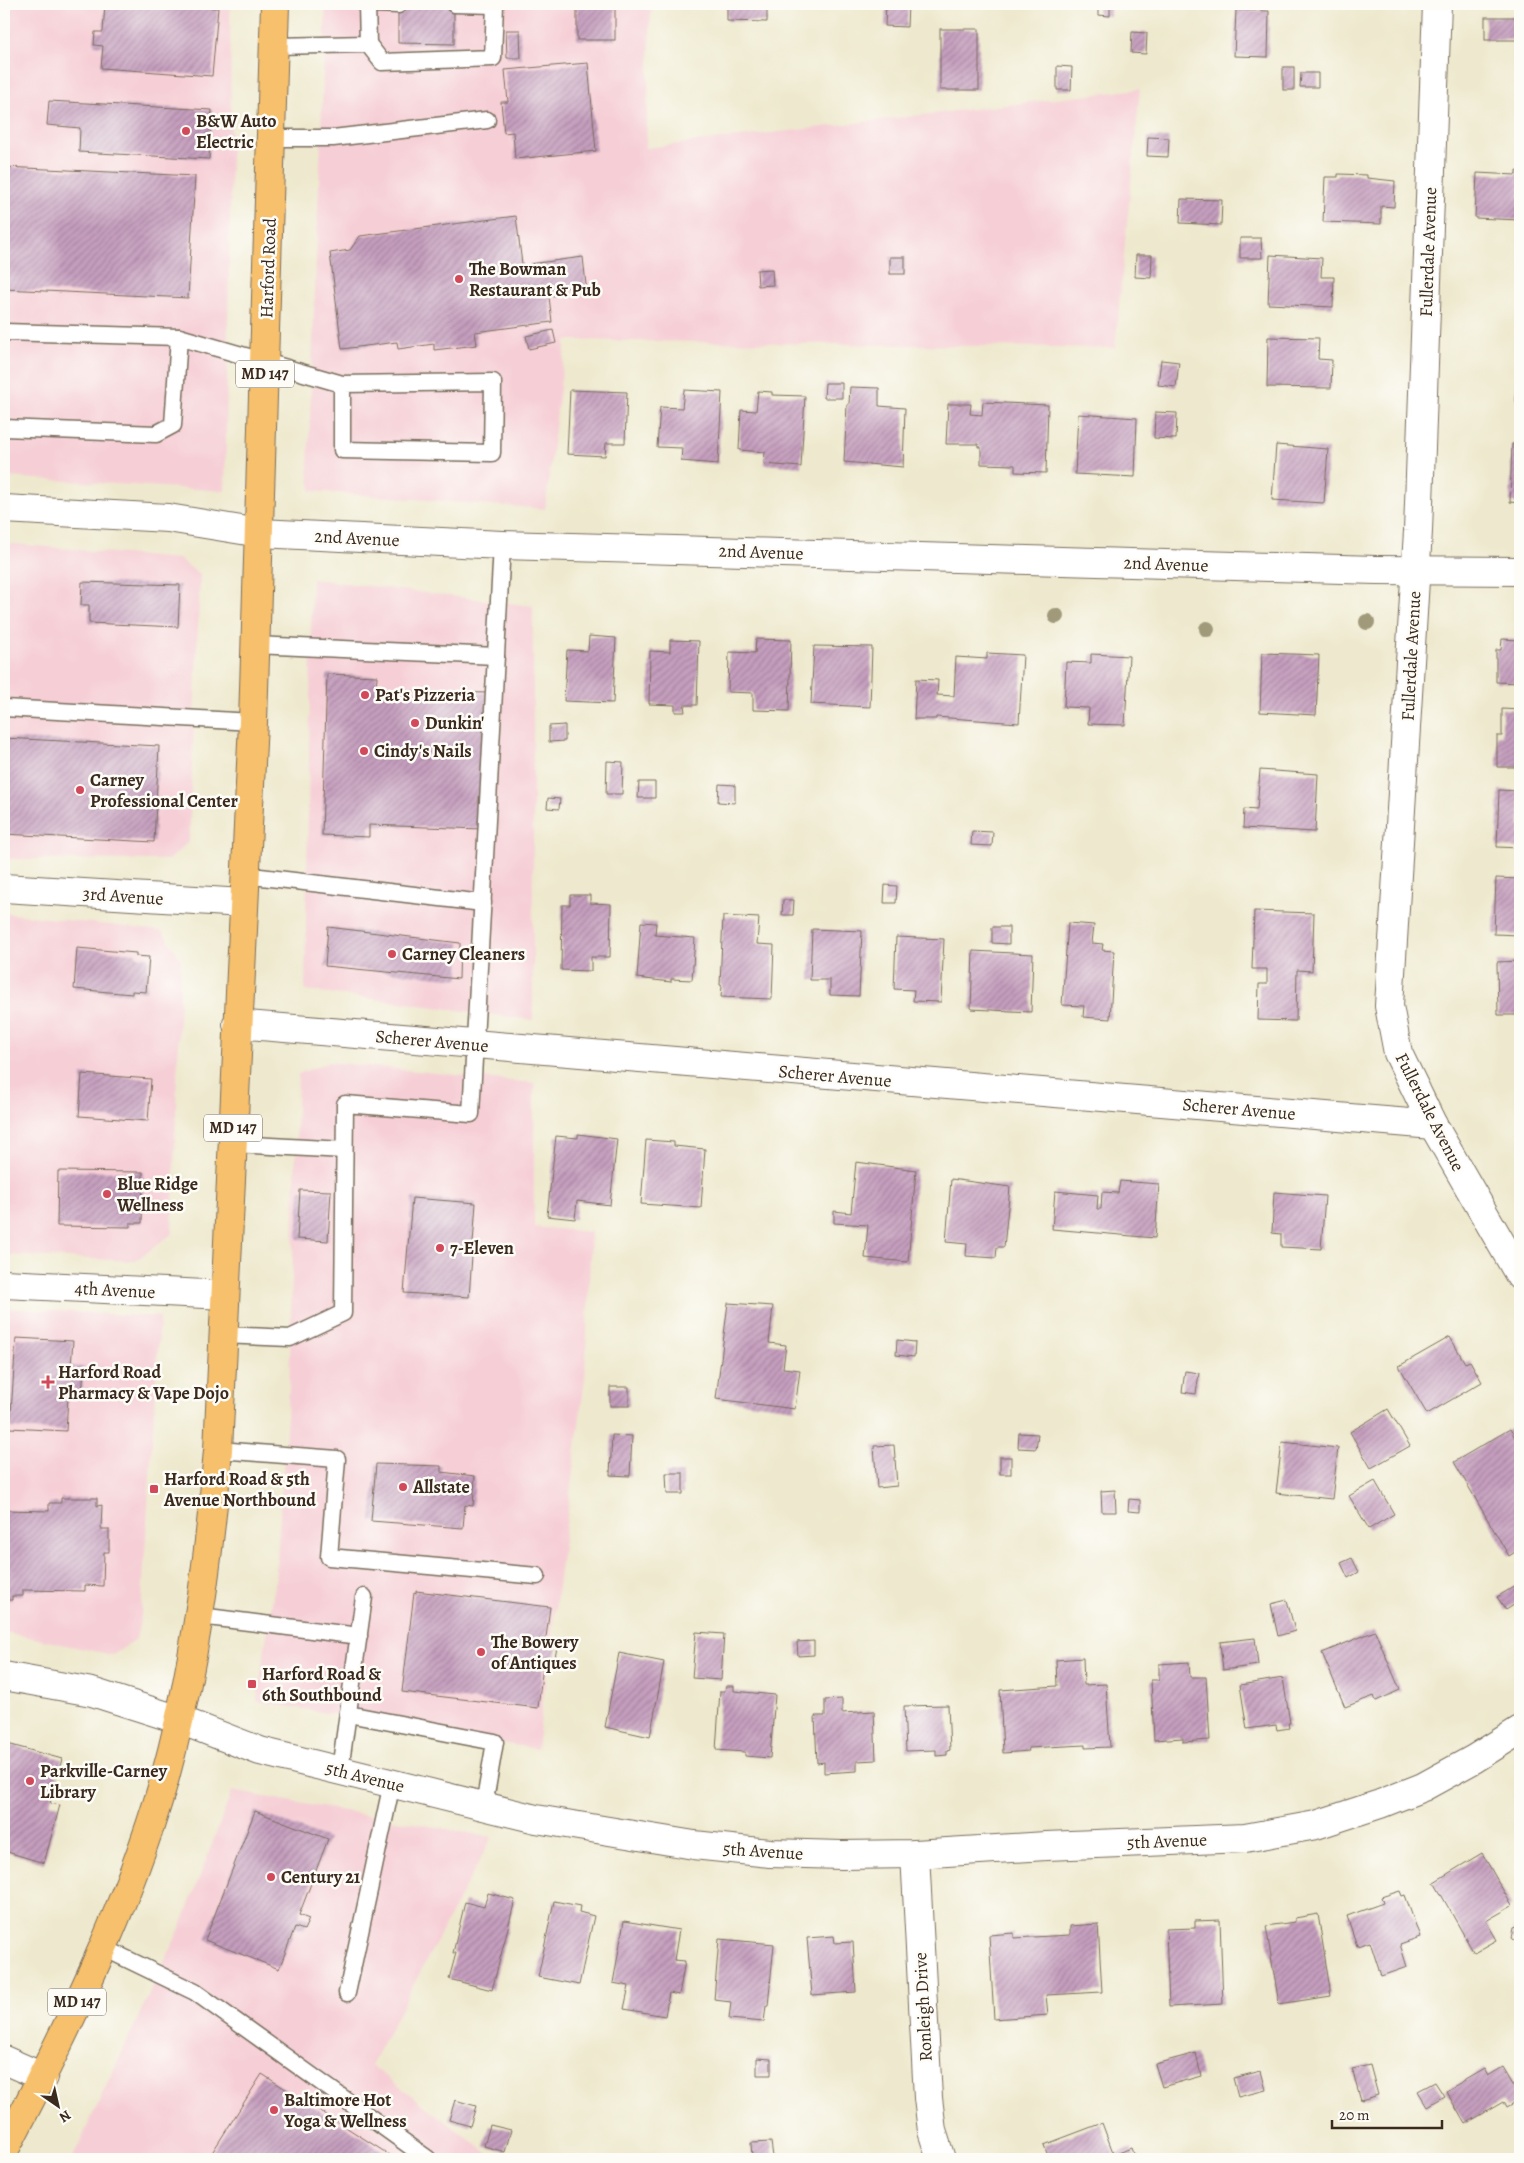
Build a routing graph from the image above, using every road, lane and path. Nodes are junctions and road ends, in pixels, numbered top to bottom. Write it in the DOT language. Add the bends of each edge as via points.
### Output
graph roads {
  1 [pos="275,4"];
  2 [pos="367,4"];
  3 [pos="374,4"];
  4 [pos="454,4"];
  5 [pos="495,4"];
  6 [pos="1436,4"];
  7 [pos="398,5"];
  8 [pos="368,44"];
  9 [pos="274,46"];
  10 [pos="487,120"];
  11 [pos="272,138"];
  12 [pos="4,332"];
  13 [pos="179,337"];
  14 [pos="265,361"];
  15 [pos="342,384"];
  16 [pos="4,428"];
  17 [pos="4,509"];
  18 [pos="260,533"];
  19 [pos="502,545"];
  20 [pos="1416,570"];
  21 [pos="1520,571"];
  22 [pos="255,645"];
  23 [pos="496,656"];
  24 [pos="4,708"];
  25 [pos="253,722"];
  26 [pos="244,875"];
  27 [pos="4,888"];
  28 [pos="483,903"];
  29 [pos="243,904"];
  30 [pos="238,1024"];
  31 [pos="476,1045"];
  32 [pos="1433,1125"];
  33 [pos="232,1144"];
  34 [pos="344,1150"];
  35 [pos="1520,1276"];
  36 [pos="4,1284"];
  37 [pos="225,1295"];
  38 [pos="223,1335"];
  39 [pos="218,1450"];
  40 [pos="538,1576"];
  41 [pos="364,1597"];
  42 [pos="200,1616"];
  43 [pos="360,1636"];
  44 [pos="4,1676"];
  45 [pos="348,1714"];
  46 [pos="180,1720"];
  47 [pos="1520,1730"];
  48 [pos="340,1770"];
  49 [pos="392,1783"];
  50 [pos="484,1806"];
  51 [pos="914,1854"];
  52 [pos="102,1947"];
  53 [pos="346,1993"];
  54 [pos="4,2060"];
  55 [pos="43,2078"];
  56 [pos="4,2151"];
  57 [pos="428,2159"];
  58 [pos="941,2159"];
  1 -- 9 [label="main road, Harford Road / MD 147"];
  2 -- 8 [label="lane"];
  3 -- 7 [label="lane"];
  4 -- 5 [label="lane"];
  5 -- 8 [label="lane" via="492,58 382,62"];
  6 -- 20 [label="street, Fullerdale Avenue"];
  8 -- 9 [label="lane"];
  9 -- 11 [label="main road, Harford Road / MD 147"];
  10 -- 11 [label="lane" via="333,138"];
  11 -- 14 [label="main road, Harford Road / MD 147"];
  12 -- 13 [label="lane"];
  13 -- 14 [label="lane"];
  13 -- 16 [label="lane" via="173,425 156,434"];
  14 -- 15 [label="lane"];
  14 -- 18 [label="main road, Harford Road / MD 147"];
  15 -- 15 [label="lane" via="342,450 492,453 493,382"];
  17 -- 18 [label="street, 2nd Avenue" via="168,518"];
  18 -- 19 [label="street, 2nd Avenue"];
  18 -- 22 [label="main road, MD 147"];
  19 -- 20 [label="street, 2nd Avenue"];
  19 -- 23 [label="lane"];
  20 -- 21 [label="street, 2nd Avenue"];
  20 -- 32 [label="street, Fullerdale Avenue" via="1389,1006 1398,1053"];
  22 -- 23 [label="lane"];
  22 -- 25 [label="main road, MD 147"];
  23 -- 28 [label="lane"];
  24 -- 25 [label="lane"];
  25 -- 26 [label="main road, MD 147"];
  26 -- 28 [label="lane"];
  26 -- 29 [label="main road, MD 147"];
  27 -- 29 [label="street, 3rd Avenue"];
  28 -- 31 [label="lane"];
  29 -- 30 [label="main road, MD 147"];
  30 -- 31 [label="street, Scherer Avenue"];
  30 -- 33 [label="main road, MD 147"];
  31 -- 32 [label="street, Scherer Avenue"];
  31 -- 34 [label="lane" via="471,1114 345,1104"];
  32 -- 35 [label="street, Fullerdale Avenue"];
  33 -- 34 [label="lane"];
  33 -- 37 [label="main road, MD 147"];
  34 -- 38 [label="lane" via="343,1313 290,1338"];
  36 -- 37 [label="street, 4th Avenue"];
  37 -- 38 [label="main road, MD 147"];
  38 -- 39 [label="main road, MD 147"];
  39 -- 40 [label="lane" via="337,1459 329,1557"];
  39 -- 42 [label="main road, MD 147"];
  41 -- 43 [label="lane"];
  42 -- 43 [label="lane"];
  42 -- 46 [label="main road, MD 147"];
  43 -- 45 [label="lane"];
  44 -- 46 [label="street, 5th Avenue" via="92,1692"];
  45 -- 48 [label="lane"];
  45 -- 50 [label="lane" via="495,1742"];
  46 -- 48 [label="street, 5th Avenue" via="260,1751"];
  46 -- 52 [label="main road, MD 147" via="141,1850"];
  47 -- 51 [label="street, 5th Avenue" via="1423,1786 1316,1825 1245,1838"];
  48 -- 49 [label="street, 5th Avenue"];
  49 -- 50 [label="street, 5th Avenue"];
  49 -- 53 [label="lane"];
  50 -- 51 [label="street, 5th Avenue" via="536,1819 703,1846 770,1853"];
  51 -- 58 [label="street, Ronleigh Drive" via="928,2098 932,2131"];
  52 -- 55 [label="main road, MD 147"];
  52 -- 57 [label="lane" via="195,1992"];
  54 -- 55 [label="street"];
  55 -- 56 [label="main road, MD 147"];
}
